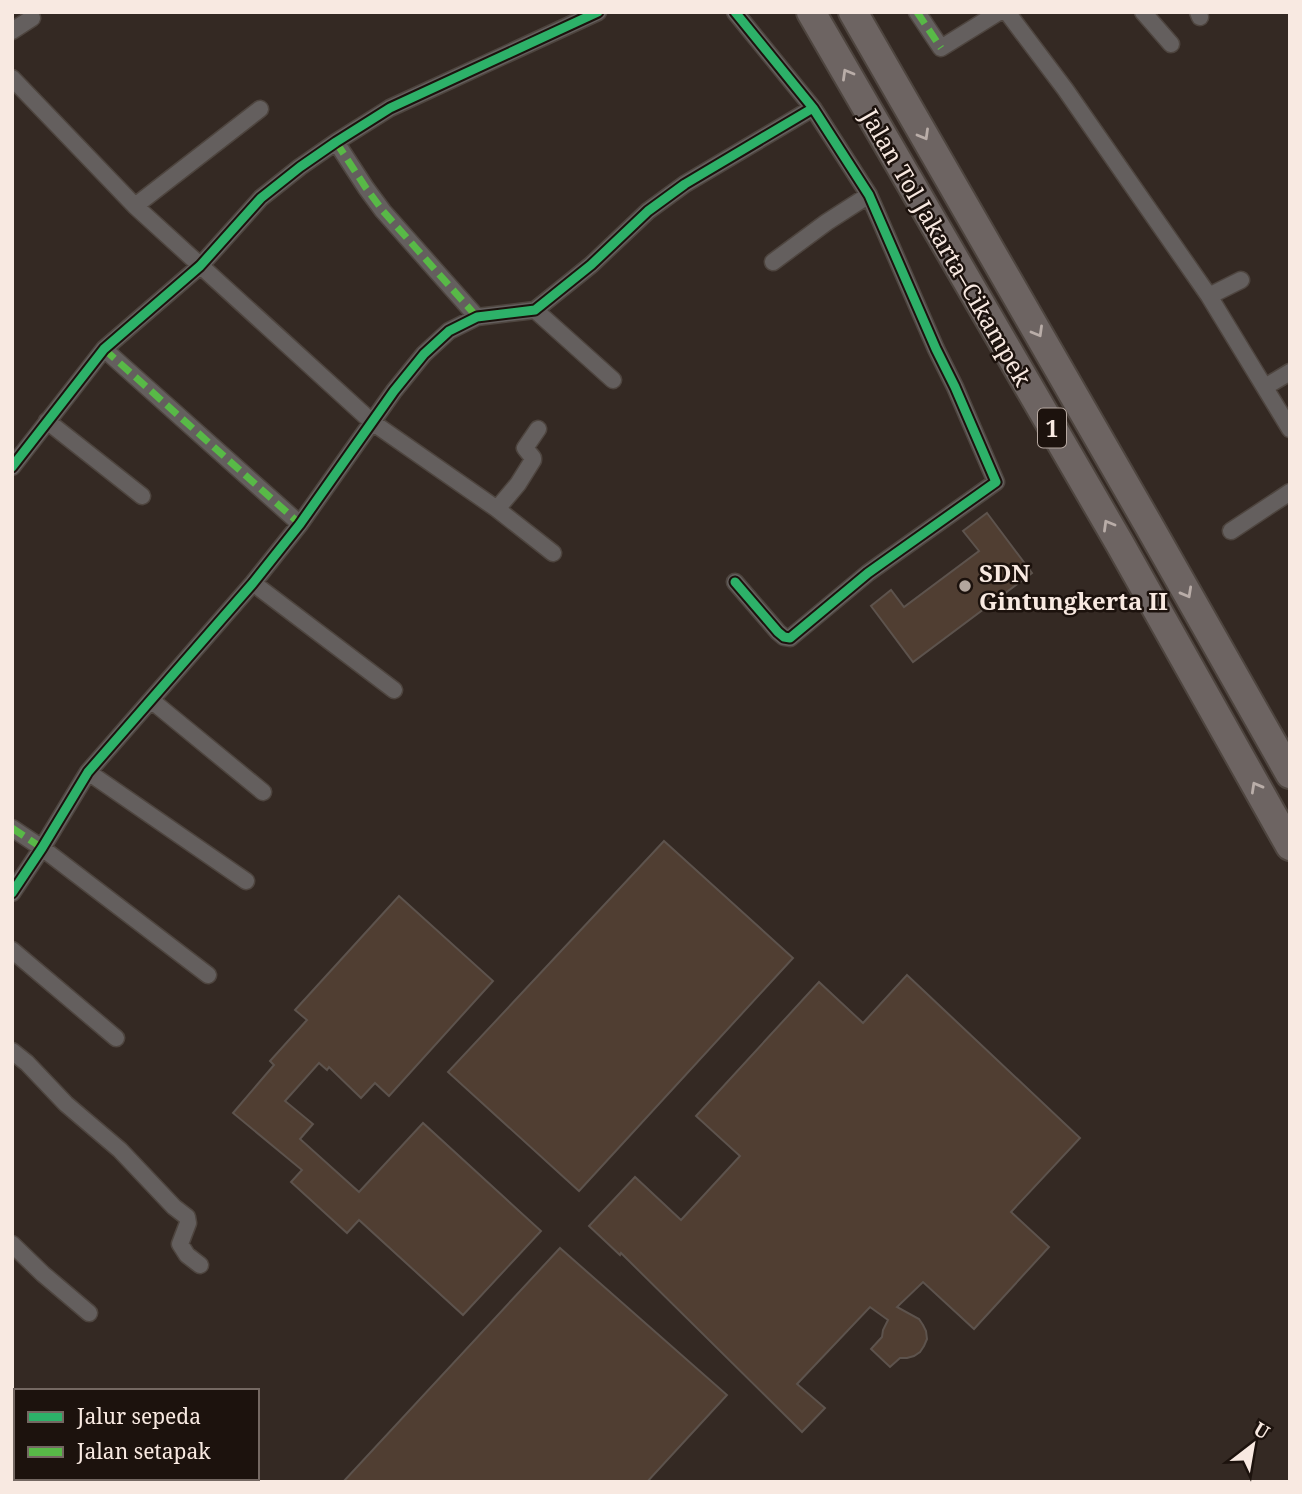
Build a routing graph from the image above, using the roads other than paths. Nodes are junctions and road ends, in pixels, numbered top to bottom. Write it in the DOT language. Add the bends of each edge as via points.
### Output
graph roads {
  1 [pos="598,12"];
  2 [pos="735,12"];
  3 [pos="811,12"];
  4 [pos="853,12"];
  5 [pos="917,12"];
  6 [pos="999,12"];
  7 [pos="1007,12"];
  8 [pos="1143,12"];
  9 [pos="32,18"];
  10 [pos="12,31"];
  11 [pos="1171,44"];
  12 [pos="12,78"];
  13 [pos="813,108"];
  14 [pos="260,109"];
  15 [pos="336,142"];
  16 [pos="869,195"];
  17 [pos="135,206"];
  18 [pos="773,262"];
  19 [pos="200,266"];
  20 [pos="1241,280"];
  21 [pos="1209,296"];
  22 [pos="535,310"];
  23 [pos="477,317"];
  24 [pos="104,349"];
  25 [pos="1290,372"];
  26 [pos="613,380"];
  27 [pos="1265,387"];
  28 [pos="47,421"];
  29 [pos="372,422"];
  30 [pos="538,429"];
  31 [pos="1290,429"];
  32 [pos="12,467"];
  33 [pos="1290,492"];
  34 [pos="142,496"];
  35 [pos="497,509"];
  36 [pos="300,524"];
  37 [pos="1231,531"];
  38 [pos="553,553"];
  39 [pos="735,582"];
  40 [pos="253,583"];
  41 [pos="394,690"];
  42 [pos="151,700"];
  43 [pos="88,772"];
  44 [pos="1290,775"];
  45 [pos="263,792"];
  46 [pos="12,828"];
  47 [pos="1290,846"];
  48 [pos="42,848"];
  49 [pos="246,881"];
  50 [pos="12,893"];
  51 [pos="12,950"];
  52 [pos="208,975"];
  53 [pos="116,1038"];
  54 [pos="12,1051"];
  55 [pos="12,1244"];
  56 [pos="200,1265"];
  57 [pos="89,1313"];
  1 -- 15 [label="street" via="390,108"];
  2 -- 13 [label="street"];
  47 -- 3 [label="highway, Jalan Tol Jakarta–Cikampek / 1, one-way"];
  4 -- 44 [label="highway, Jalan Tol Jakarta–Cikampek / 1, one-way"];
  5 -- 6 [label="street" via="942,48"];
  7 -- 21 [label="street"];
  8 -- 11 [label="street"];
  9 -- 10 [label="street"];
  12 -- 17 [label="street"];
  13 -- 16 [label="street"];
  13 -- 22 [label="street" via="685,184"];
  14 -- 17 [label="street"];
  15 -- 19 [label="street" via="261,198"];
  15 -- 23 [label="street" via="383,211"];
  16 -- 18 [label="street"];
  16 -- 39 [label="street" via="996,482 868,573 790,638 778,632"];
  17 -- 19 [label="street"];
  19 -- 24 [label="street"];
  19 -- 29 [label="street"];
  20 -- 21 [label="street"];
  21 -- 27 [label="street"];
  22 -- 23 [label="street"];
  22 -- 26 [label="street"];
  23 -- 29 [label="street" via="449,331 424,354"];
  24 -- 28 [label="street"];
  24 -- 36 [label="street"];
  25 -- 27 [label="street"];
  27 -- 31 [label="street"];
  28 -- 32 [label="street"];
  28 -- 34 [label="street"];
  29 -- 35 [label="street"];
  29 -- 36 [label="street"];
  30 -- 35 [label="street" via="525,448 533,460"];
  33 -- 37 [label="street"];
  35 -- 38 [label="street"];
  36 -- 40 [label="street"];
  40 -- 41 [label="street"];
  40 -- 42 [label="street"];
  42 -- 43 [label="street"];
  42 -- 45 [label="street"];
  43 -- 48 [label="street"];
  43 -- 49 [label="street"];
  46 -- 48 [label="street"];
  48 -- 50 [label="street"];
  48 -- 52 [label="street"];
  51 -- 53 [label="street"];
  54 -- 56 [label="street" via="187,1217 180,1244"];
  55 -- 57 [label="street"];
}
